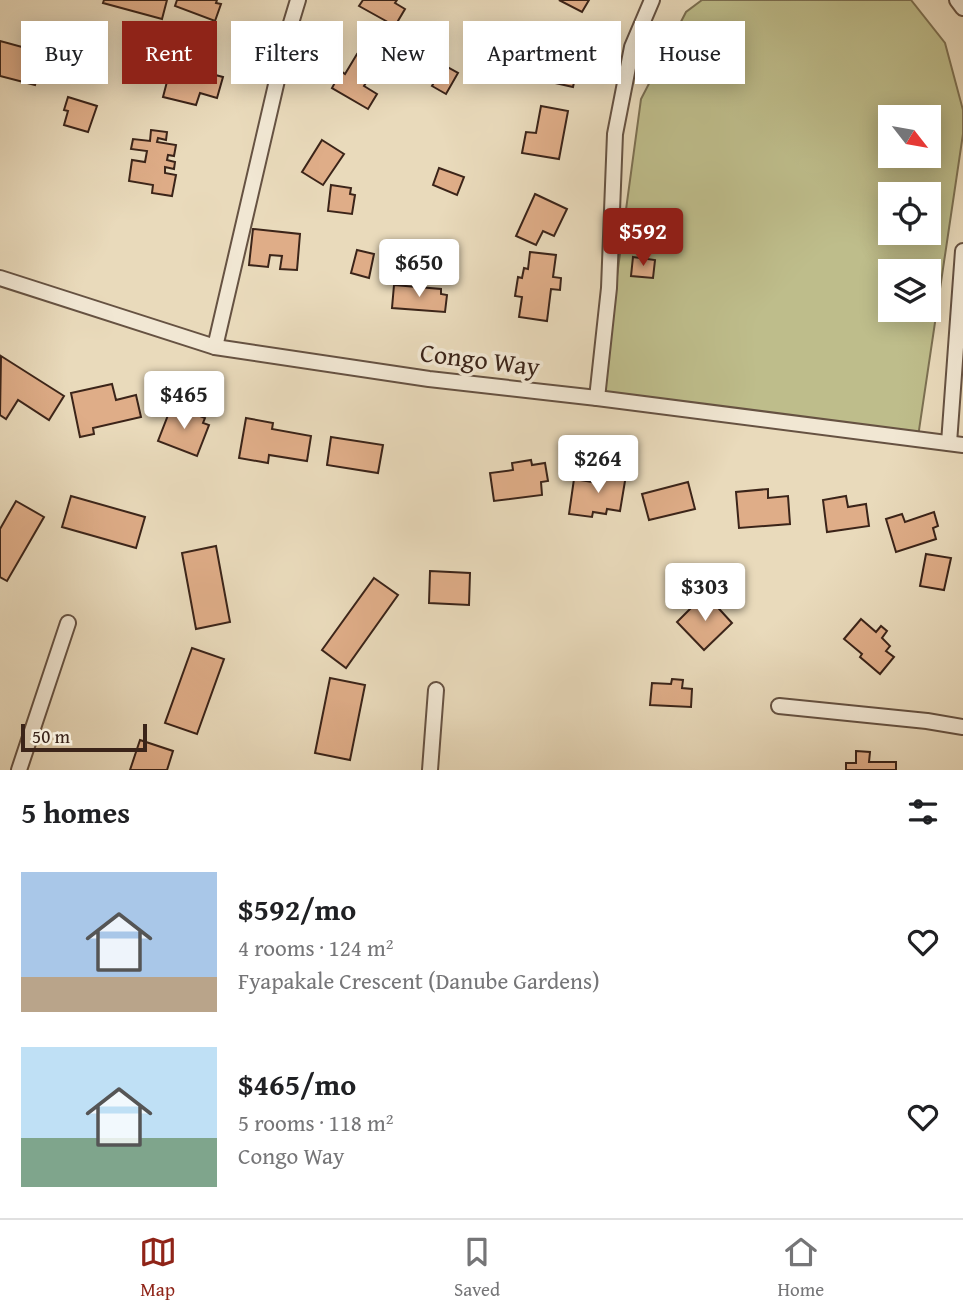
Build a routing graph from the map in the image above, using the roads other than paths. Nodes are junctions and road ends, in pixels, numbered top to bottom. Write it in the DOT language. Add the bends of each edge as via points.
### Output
graph roads {
  1 [pos="298,0"];
  2 [pos="652,0"];
  3 [pos="957,0"];
  4 [pos="963,8"];
  5 [pos="963,251"];
  6 [pos="0,278"];
  7 [pos="215,347"];
  8 [pos="597,398"];
  9 [pos="956,444"];
  10 [pos="68,623"];
  11 [pos="436,690"];
  12 [pos="779,706"];
  13 [pos="963,727"];
  14 [pos="19,770"];
  15 [pos="430,770"];
  1 -- 7 [label="street"];
  2 -- 8 [label="street" via="632,47 615,134 609,288"];
  3 -- 4 [label="street"];
  5 -- 9 [label="street"];
  6 -- 7 [label="street, Congo Way"];
  7 -- 8 [label="street, Congo Way"];
  8 -- 9 [label="street, Congo Way"];
  10 -- 14 [label="street"];
  11 -- 15 [label="street"];
  12 -- 13 [label="street"];
}
